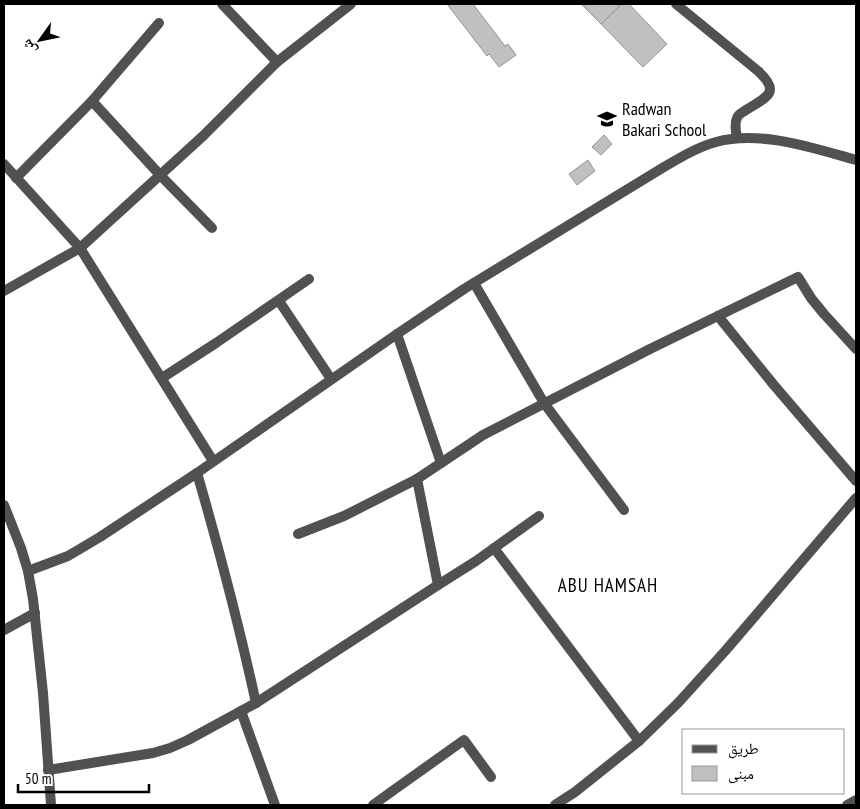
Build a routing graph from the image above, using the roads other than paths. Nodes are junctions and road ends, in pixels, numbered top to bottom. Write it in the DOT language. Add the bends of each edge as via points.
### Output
graph roads {
  1 [pos="222,4"];
  2 [pos="351,4"];
  3 [pos="676,4"];
  4 [pos="159,23"];
  5 [pos="276,62"];
  6 [pos="92,101"];
  7 [pos="737,138"];
  8 [pos="856,160"];
  9 [pos="4,164"];
  10 [pos="160,175"];
  11 [pos="16,178"];
  12 [pos="212,228"];
  13 [pos="80,248"];
  14 [pos="309,279"];
  15 [pos="474,283"];
  16 [pos="4,291"];
  17 [pos="279,301"];
  18 [pos="718,316"];
  19 [pos="396,334"];
  20 [pos="856,349"];
  21 [pos="162,378"];
  22 [pos="331,379"];
  23 [pos="544,403"];
  24 [pos="213,461"];
  25 [pos="441,463"];
  26 [pos="197,473"];
  27 [pos="417,479"];
  28 [pos="856,481"];
  29 [pos="856,498"];
  30 [pos="4,505"];
  31 [pos="624,510"];
  32 [pos="539,516"];
  33 [pos="298,534"];
  34 [pos="494,548"];
  35 [pos="28,571"];
  36 [pos="438,585"];
  37 [pos="35,613"];
  38 [pos="4,630"];
  39 [pos="256,702"];
  40 [pos="241,710"];
  41 [pos="639,741"];
  42 [pos="48,770"];
  43 [pos="492,777"];
  44 [pos="856,800"];
  45 [pos="51,805"];
  46 [pos="275,805"];
  47 [pos="373,805"];
  48 [pos="555,805"];
  49 [pos="847,805"];
  1 -- 5 [label="street"];
  2 -- 5 [label="street"];
  3 -- 7 [label="street" via="769,82 769,94 736,119"];
  4 -- 6 [label="street"];
  5 -- 10 [label="street"];
  6 -- 10 [label="street"];
  6 -- 11 [label="street"];
  7 -- 8 [label="street" via="781,142"];
  7 -- 15 [label="street" via="692,151"];
  9 -- 11 [label="street"];
  10 -- 12 [label="street"];
  10 -- 13 [label="street"];
  11 -- 13 [label="street"];
  13 -- 16 [label="street"];
  13 -- 21 [label="street"];
  14 -- 17 [label="street"];
  15 -- 19 [label="street"];
  15 -- 23 [label="street"];
  17 -- 21 [label="street"];
  17 -- 22 [label="street"];
  18 -- 20 [label="street" via="798,276 824,314"];
  18 -- 23 [label="street"];
  18 -- 28 [label="street"];
  19 -- 22 [label="street"];
  19 -- 25 [label="street"];
  21 -- 24 [label="street"];
  22 -- 24 [label="street"];
  23 -- 25 [label="street" via="483,435"];
  23 -- 31 [label="street"];
  24 -- 26 [label="street"];
  25 -- 27 [label="street"];
  26 -- 35 [label="street" via="76,552"];
  26 -- 39 [label="street"];
  27 -- 33 [label="street" via="344,516"];
  27 -- 36 [label="street"];
  29 -- 41 [label="street" via="720,657"];
  30 -- 35 [label="street"];
  32 -- 34 [label="street"];
  34 -- 36 [label="street"];
  34 -- 41 [label="street"];
  35 -- 37 [label="street"];
  36 -- 39 [label="street"];
  37 -- 38 [label="street"];
  37 -- 42 [label="street"];
  39 -- 40 [label="street"];
  40 -- 42 [label="street" via="188,740 161,751"];
  40 -- 46 [label="street"];
  41 -- 48 [label="street"];
  42 -- 45 [label="street"];
  43 -- 47 [label="street" via="464,740"];
  44 -- 49 [label="street"];
}
